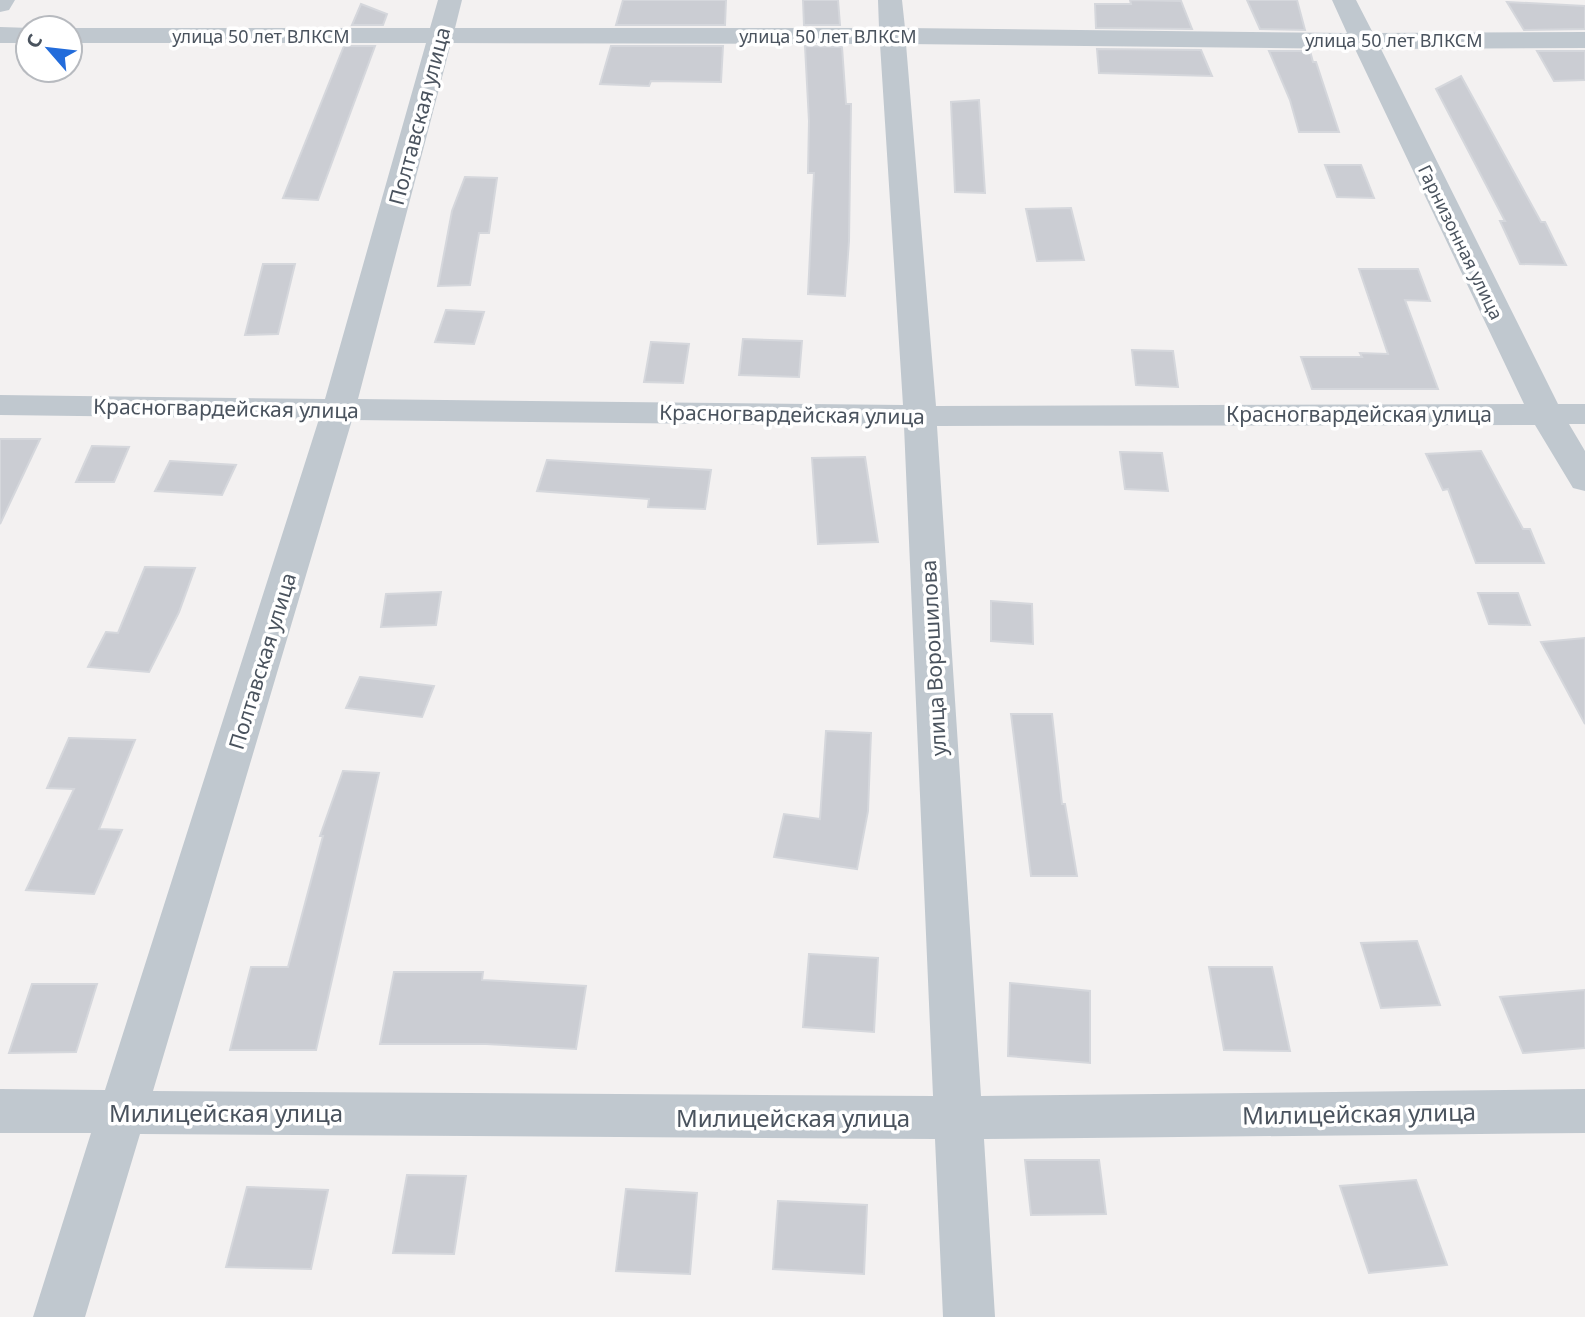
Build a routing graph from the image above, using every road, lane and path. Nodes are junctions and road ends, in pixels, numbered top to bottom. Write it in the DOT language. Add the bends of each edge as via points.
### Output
graph roads {
  1 [pos="3,0"];
  2 [pos="450,0"];
  3 [pos="1344,0"];
  4 [pos="0,5"];
  5 [pos="892,18"];
  6 [pos="84,35"];
  7 [pos="442,37"];
  8 [pos="1585,40"];
  9 [pos="1363,41"];
  10 [pos="0,405"];
  11 [pos="339,409"];
  12 [pos="1546,414"];
  13 [pos="1585,414"];
  14 [pos="920,416"];
  15 [pos="1585,480"];
  16 [pos="0,1111"];
  17 [pos="124,1111"];
  18 [pos="1585,1111"];
  19 [pos="958,1118"];
  20 [pos="59,1317"];
  21 [pos="969,1317"];
  1 -- 4 [label="street"];
  2 -- 7 [label="street, Полтавская улица"];
  3 -- 9 [label="street, Гарнизонная улица"];
  5 -- 7 [label="street, улица 50 лет ВЛКСМ"];
  5 -- 9 [label="street, улица 50 лет ВЛКСМ"];
  5 -- 14 [label="street, улица Ворошилова"];
  6 -- 7 [label="street, улица 50 лет ВЛКСМ"];
  7 -- 11 [label="street, Полтавская улица"];
  8 -- 9 [label="street, улица 50 лет ВЛКСМ"];
  9 -- 12 [label="street, Гарнизонная улица"];
  10 -- 11 [label="street, Красногвардейская улица"];
  11 -- 14 [label="street, Красногвардейская улица"];
  11 -- 17 [label="street, Полтавская улица"];
  12 -- 13 [label="street, Красногвардейская улица"];
  12 -- 14 [label="street, Красногвардейская улица"];
  12 -- 15 [label="street, Гарнизонная улица"];
  14 -- 19 [label="street, улица Ворошилова"];
  16 -- 17 [label="street, Милицейская улица"];
  17 -- 19 [label="street, Милицейская улица"];
  17 -- 20 [label="street, Полтавская улица"];
  18 -- 19 [label="street, Милицейская улица"];
  19 -- 21 [label="street, улица Ворошилова"];
}
